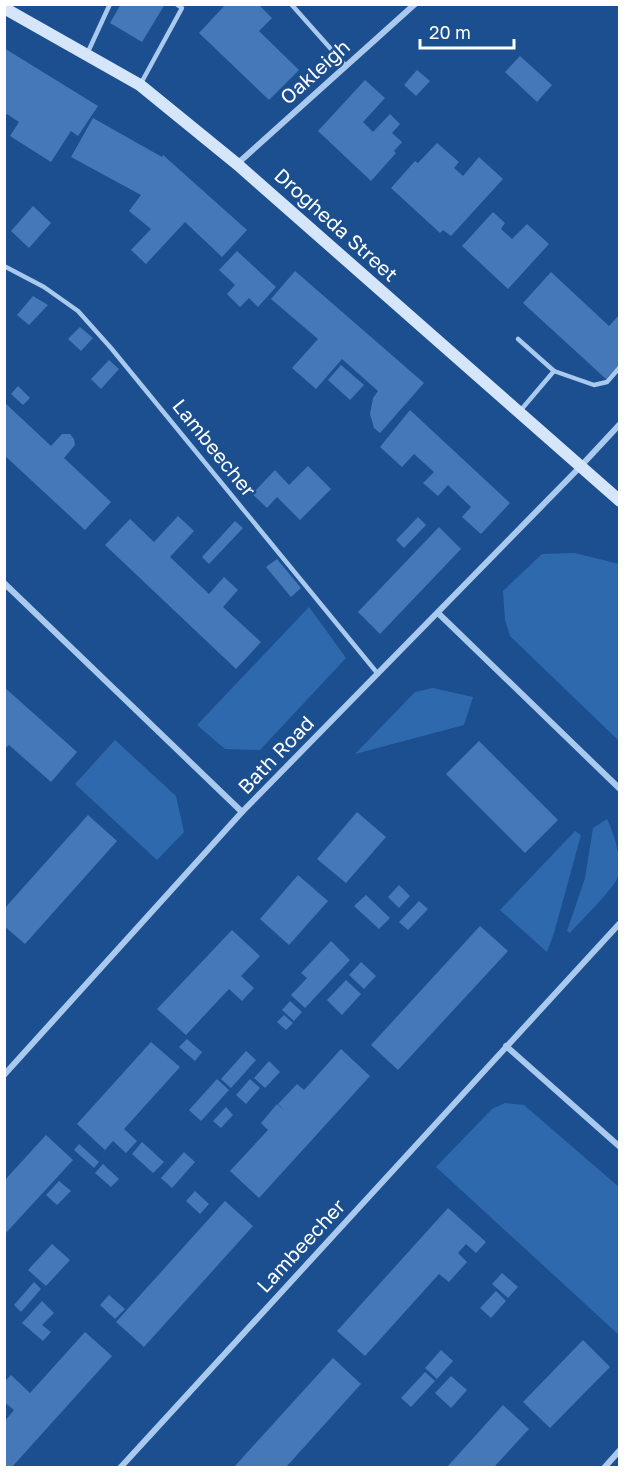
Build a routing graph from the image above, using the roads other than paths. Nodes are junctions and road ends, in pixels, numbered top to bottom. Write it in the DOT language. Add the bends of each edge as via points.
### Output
graph roads {
  1 [pos="110,4"];
  2 [pos="176,4"];
  3 [pos="291,4"];
  4 [pos="415,4"];
  5 [pos="184,6"];
  6 [pos="4,8"];
  7 [pos="87,54"];
  8 [pos="345,66"];
  9 [pos="141,85"];
  10 [pos="237,164"];
  11 [pos="4,266"];
  12 [pos="518,339"];
  13 [pos="620,367"];
  14 [pos="554,371"];
  15 [pos="518,413"];
  16 [pos="620,424"];
  17 [pos="580,467"];
  18 [pos="620,501"];
  19 [pos="4,583"];
  20 [pos="438,613"];
  21 [pos="378,674"];
  22 [pos="620,789"];
  23 [pos="242,812"];
  24 [pos="620,923"];
  25 [pos="506,1046"];
  26 [pos="4,1075"];
  27 [pos="620,1147"];
  28 [pos="620,1450"];
  29 [pos="120,1467"];
  30 [pos="604,1467"];
  1 -- 7 [label="lane"];
  2 -- 5 [label="lane"];
  3 -- 8 [label="lane"];
  4 -- 8 [label="street, Oakleigh"];
  5 -- 9 [label="lane"];
  6 -- 7 [label="main road, Drogheda Street"];
  7 -- 9 [label="main road, Drogheda Street"];
  8 -- 10 [label="street, Oakleigh"];
  9 -- 10 [label="main road, Drogheda Street"];
  10 -- 15 [label="main road, Drogheda Street"];
  11 -- 21 [label="lane, Lambeecher" via="78,311"];
  12 -- 14 [label="lane"];
  13 -- 14 [label="lane" via="607,382 594,385"];
  14 -- 15 [label="lane"];
  15 -- 17 [label="main road, Drogheda Street"];
  16 -- 17 [label="street, Bath Road"];
  17 -- 18 [label="main road, Drogheda Street"];
  17 -- 20 [label="street, Bath Road"];
  19 -- 23 [label="street"];
  20 -- 21 [label="street, Bath Road"];
  20 -- 22 [label="street"];
  21 -- 23 [label="street, Bath Road"];
  23 -- 26 [label="street, Bath Road"];
  24 -- 25 [label="street, Lambeecher"];
  25 -- 27 [label="street"];
  25 -- 29 [label="street, Lambeecher"];
  28 -- 30 [label="street"];
}
